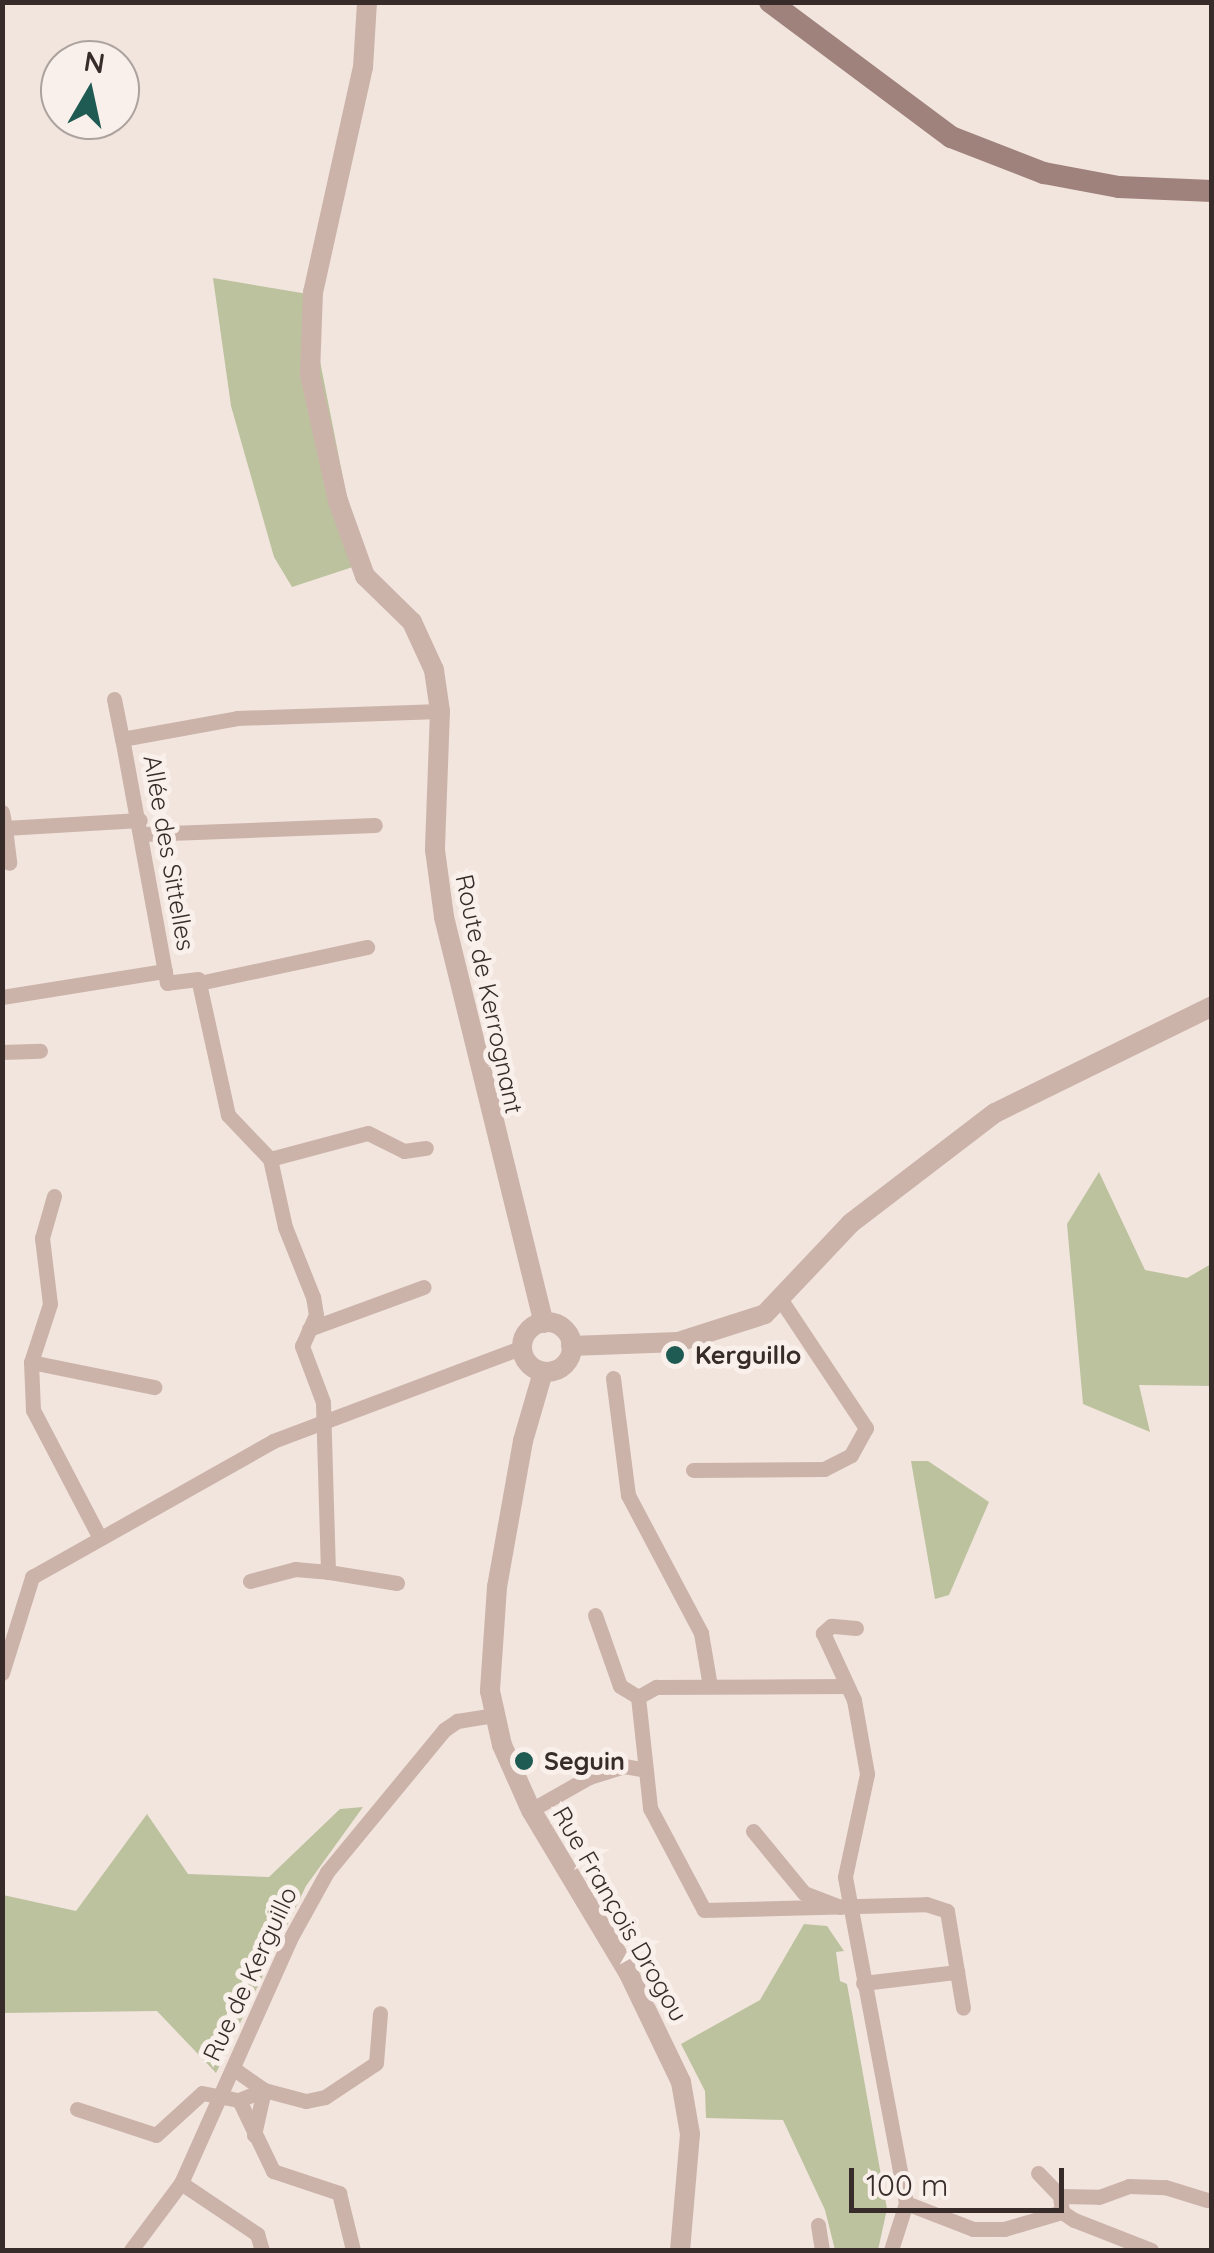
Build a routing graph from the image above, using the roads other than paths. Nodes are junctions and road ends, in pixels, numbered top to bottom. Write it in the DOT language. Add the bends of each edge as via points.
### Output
graph roads {
  1 [pos="367,2"];
  2 [pos="770,2"];
  3 [pos="1212,178"];
  4 [pos="1182,190"];
  5 [pos="1212,191"];
  6 [pos="114,699"];
  7 [pos="440,710"];
  8 [pos="122,739"];
  9 [pos="4,820"];
  10 [pos="375,825"];
  11 [pos="142,827"];
  12 [pos="9,862"];
  13 [pos="367,947"];
  14 [pos="165,971"];
  15 [pos="199,983"];
  16 [pos="2,997"];
  17 [pos="1212,1006"];
  18 [pos="40,1051"];
  19 [pos="2,1052"];
  20 [pos="426,1148"];
  21 [pos="270,1159"];
  22 [pos="54,1196"];
  23 [pos="424,1287"];
  24 [pos="780,1300"];
  25 [pos="544,1322"];
  26 [pos="309,1330"];
  27 [pos="571,1346"];
  28 [pos="522,1348"];
  29 [pos="32,1362"];
  30 [pos="543,1372"];
  31 [pos="614,1378"];
  32 [pos="154,1387"];
  33 [pos="321,1422"];
  34 [pos="692,1470"];
  35 [pos="98,1536"];
  36 [pos="328,1572"];
  37 [pos="250,1581"];
  38 [pos="397,1583"];
  39 [pos="595,1615"];
  40 [pos="856,1628"];
  41 [pos="2,1673"];
  42 [pos="710,1686"];
  43 [pos="847,1686"];
  44 [pos="638,1697"];
  45 [pos="494,1715"];
  46 [pos="646,1770"];
  47 [pos="532,1810"];
  48 [pos="753,1832"];
  49 [pos="848,1910"];
  50 [pos="956,1972"];
  51 [pos="863,1982"];
  52 [pos="963,2008"];
  53 [pos="380,2013"];
  54 [pos="234,2069"];
  55 [pos="264,2090"];
  56 [pos="231,2097"];
  57 [pos="76,2110"];
  58 [pos="254,2138"];
  59 [pos="1038,2173"];
  60 [pos="181,2184"];
  61 [pos="1208,2200"];
  62 [pos="906,2202"];
  63 [pos="1061,2204"];
  64 [pos="818,2225"];
  65 [pos="130,2250"];
  66 [pos="262,2250"];
  67 [pos="353,2250"];
  68 [pos="680,2250"];
  69 [pos="822,2250"];
  70 [pos="891,2250"];
  71 [pos="1151,2250"];
  1 -- 7 [label="street, Route de Kerrognant" via="363,66 326,217 308,346 338,502 365,576 423,638"];
  2 -- 4 [label="main road" via="951,136 1044,174"];
  3 -- 4 [label="street"];
  4 -- 5 [label="main road"];
  6 -- 8 [label="street, Allée des Sittelles"];
  7 -- 8 [label="street, Allée des Sittelles" via="237,718"];
  7 -- 25 [label="street, Route de Kerrognant" via="435,850 444,917"];
  8 -- 11 [label="street, Allée des Sittelles"];
  9 -- 11 [label="street"];
  9 -- 12 [label="street"];
  10 -- 11 [label="street"];
  11 -- 14 [label="street, Allée des Sittelles"];
  13 -- 15 [label="street"];
  14 -- 15 [label="street, Allée des Sittelles" via="167,983"];
  14 -- 16 [label="street"];
  15 -- 21 [label="street, Allée des Sittelles" via="228,1114 253,1149"];
  17 -- 24 [label="street" via="995,1113 851,1223"];
  18 -- 19 [label="street"];
  20 -- 21 [label="street" via="404,1151 368,1133"];
  21 -- 26 [label="street" via="285,1227 313,1297"];
  22 -- 29 [label="street" via="42,1238 50,1304"];
  23 -- 26 [label="street"];
  24 -- 27 [label="street" via="726,1331 678,1342"];
  24 -- 34 [label="street" via="866,1428 851,1455 824,1469"];
  25 -- 27 [label="street" via="563,1328"];
  25 -- 28 [label="street" via="524,1336"];
  26 -- 33 [label="street" via="302,1346 323,1402"];
  27 -- 30 [label="street" via="566,1362"];
  28 -- 30 [label="street" via="532,1368"];
  28 -- 33 [label="street"];
  29 -- 32 [label="street"];
  29 -- 35 [label="street" via="33,1410"];
  30 -- 45 [label="street, Rue François Drogou" via="523,1442 495,1601 488,1669"];
  31 -- 42 [label="street" via="628,1495 700,1633"];
  33 -- 35 [label="street"];
  33 -- 36 [label="street"];
  35 -- 41 [label="street" via="32,1577"];
  36 -- 37 [label="street" via="295,1569"];
  36 -- 38 [label="street"];
  39 -- 44 [label="street" via="620,1686"];
  40 -- 43 [label="street" via="831,1626 823,1633"];
  42 -- 43 [label="street"];
  42 -- 44 [label="street" via="656,1686"];
  43 -- 49 [label="street" via="867,1774 845,1877"];
  44 -- 46 [label="street"];
  45 -- 47 [label="street, Rue François Drogou"];
  45 -- 54 [label="street, Rue de Kerguillo" via="457,1720 444,1730 327,1872 290,1938"];
  46 -- 47 [label="street" via="624,1766 589,1778"];
  46 -- 49 [label="street" via="650,1808 704,1910"];
  47 -- 68 [label="street, Rue François Drogou" via="638,1992 681,2082 690,2134"];
  48 -- 49 [label="street" via="804,1893"];
  49 -- 50 [label="street" via="926,1904 947,1911"];
  49 -- 51 [label="street"];
  50 -- 51 [label="street"];
  50 -- 52 [label="street"];
  51 -- 62 [label="street"];
  53 -- 55 [label="street" via="381,2044 366,2076 306,2101"];
  54 -- 55 [label="street"];
  54 -- 56 [label="street, Rue de Kerguillo"];
  55 -- 56 [label="street"];
  55 -- 58 [label="street"];
  56 -- 57 [label="street" via="202,2093 156,2136"];
  56 -- 58 [label="street"];
  56 -- 60 [label="street, Rue de Kerguillo"];
  58 -- 67 [label="street" via="273,2171 339,2194"];
  59 -- 63 [label="street"];
  60 -- 65 [label="street, Rue de Kerguillo"];
  60 -- 66 [label="street" via="257,2234"];
  61 -- 63 [label="street" via="1164,2187 1130,2186"];
  62 -- 63 [label="street" via="973,2229 1004,2230"];
  62 -- 70 [label="street"];
  63 -- 71 [label="street"];
  64 -- 69 [label="street"];
}
